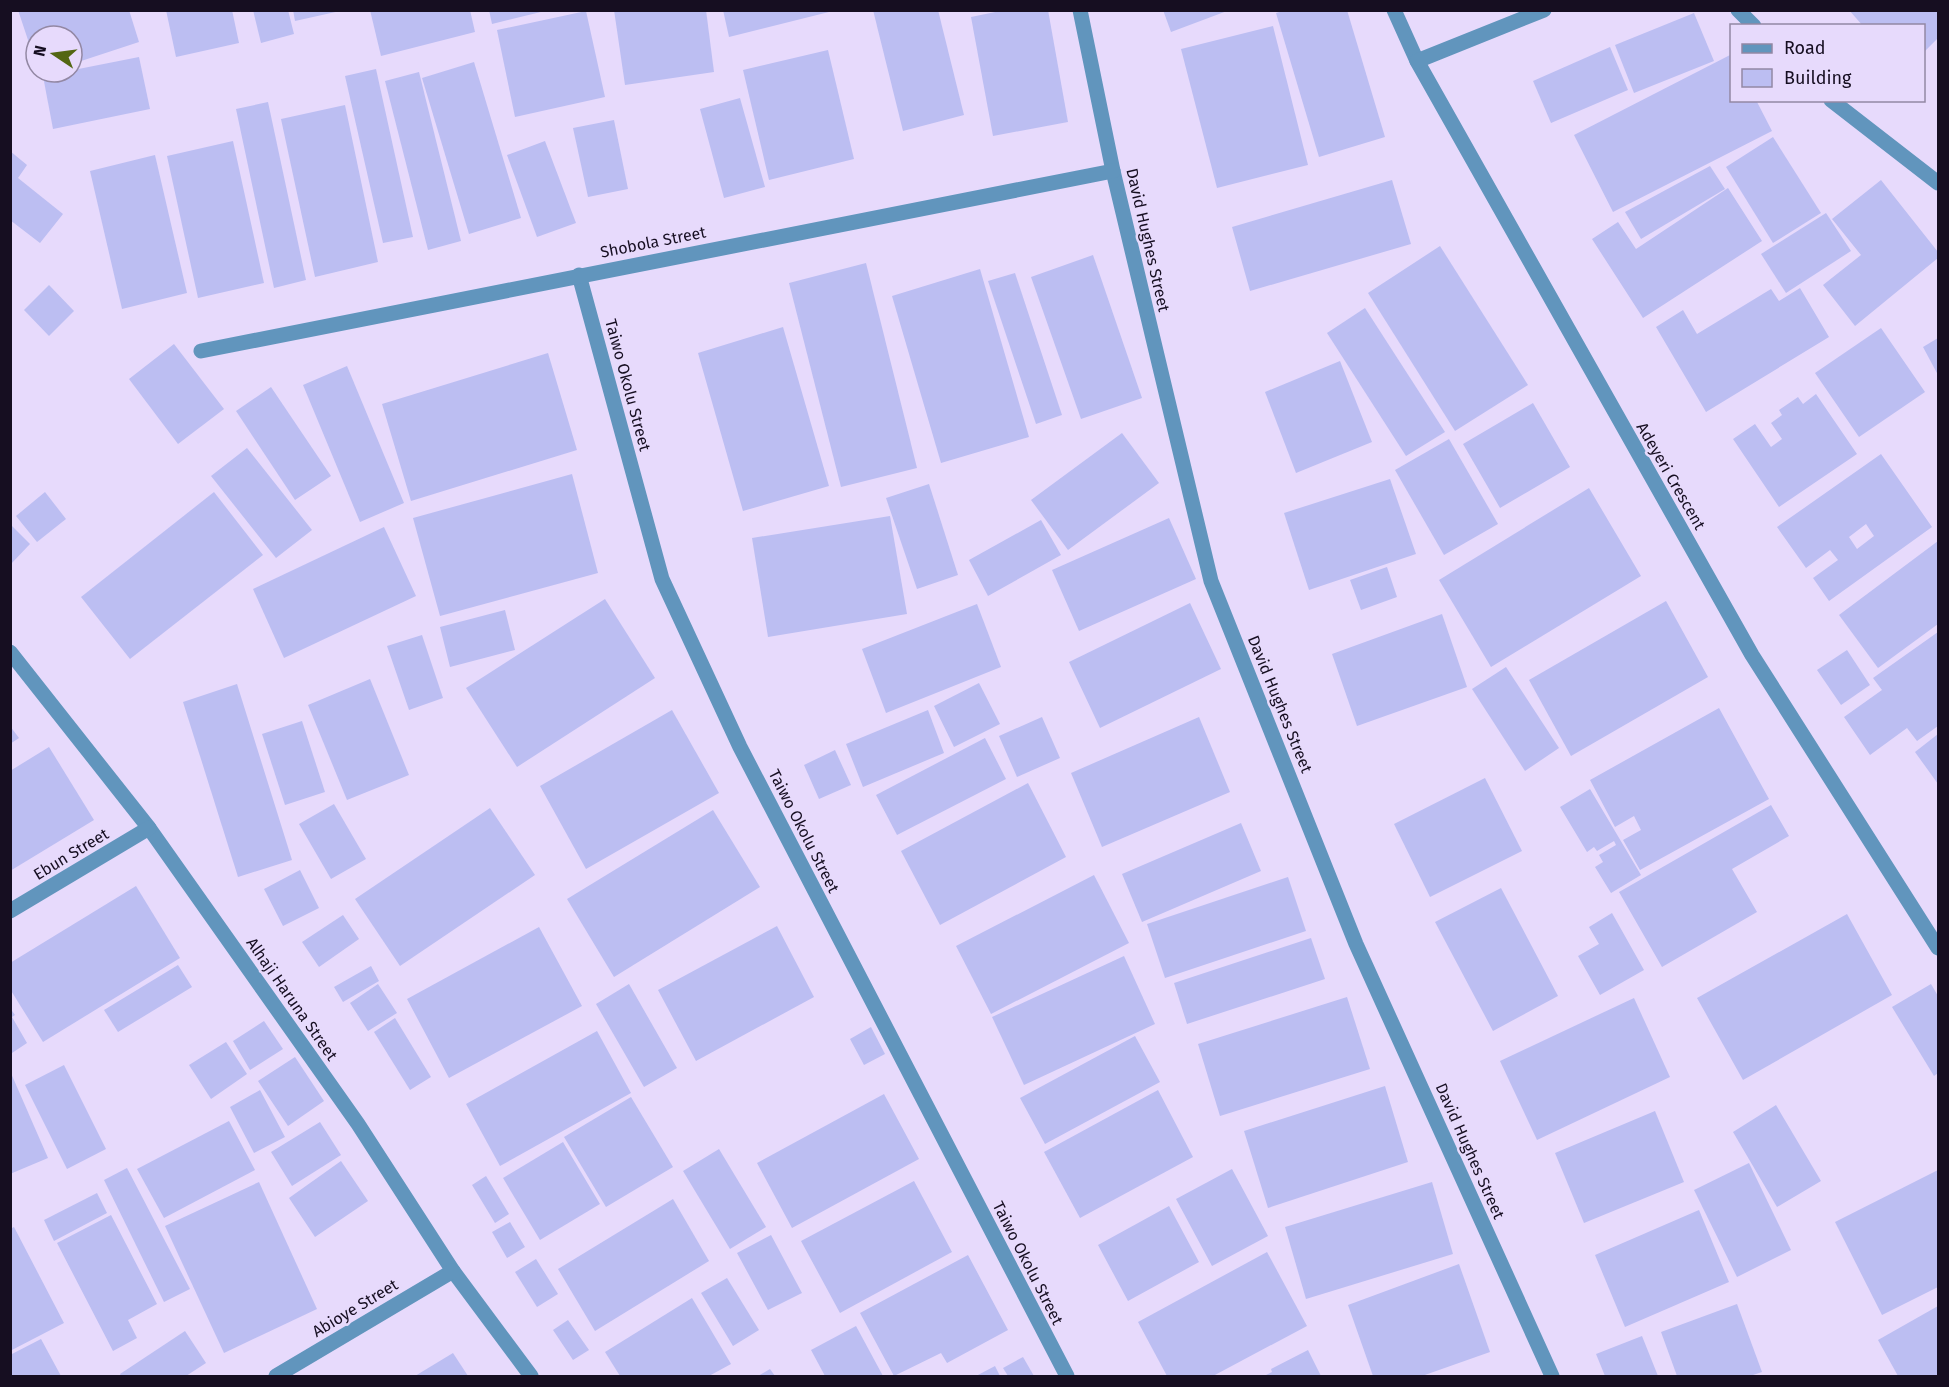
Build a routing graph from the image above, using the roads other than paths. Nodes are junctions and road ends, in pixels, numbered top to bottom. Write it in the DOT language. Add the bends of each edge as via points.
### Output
graph roads {
  1 [pos="1080,10"];
  2 [pos="1394,10"];
  3 [pos="1544,10"];
  4 [pos="1738,10"];
  5 [pos="1752,24"];
  6 [pos="1417,61"];
  7 [pos="1834,102"];
  8 [pos="1113,171"];
  9 [pos="1938,183"];
  10 [pos="579,275"];
  11 [pos="201,351"];
  12 [pos="10,652"];
  13 [pos="149,828"];
  14 [pos="10,911"];
  15 [pos="1938,948"];
  16 [pos="453,1270"];
  17 [pos="276,1377"];
  18 [pos="531,1377"];
  19 [pos="1067,1377"];
  20 [pos="1552,1377"];
  1 -- 8 [label="street, David Hughes Street"];
  2 -- 6 [label="street, Adeyeri Crescent"];
  3 -- 6 [label="street"];
  4 -- 5 [label="street"];
  6 -- 15 [label="street, Adeyeri Crescent" via="1752,655"];
  7 -- 9 [label="street"];
  8 -- 10 [label="street, Shobola Street"];
  8 -- 20 [label="street, David Hughes Street" via="1211,581 1356,944"];
  10 -- 11 [label="street, Shobola Street"];
  10 -- 19 [label="street, Taiwo Okolu Street" via="662,579 740,747"];
  12 -- 13 [label="street, Alhaji Haruna Street"];
  13 -- 14 [label="street, Ebun Street"];
  13 -- 16 [label="street, Alhaji Haruna Street" via="358,1125"];
  16 -- 17 [label="street, Abioye Street"];
  16 -- 18 [label="street, Alhaji Haruna Street"];
}
